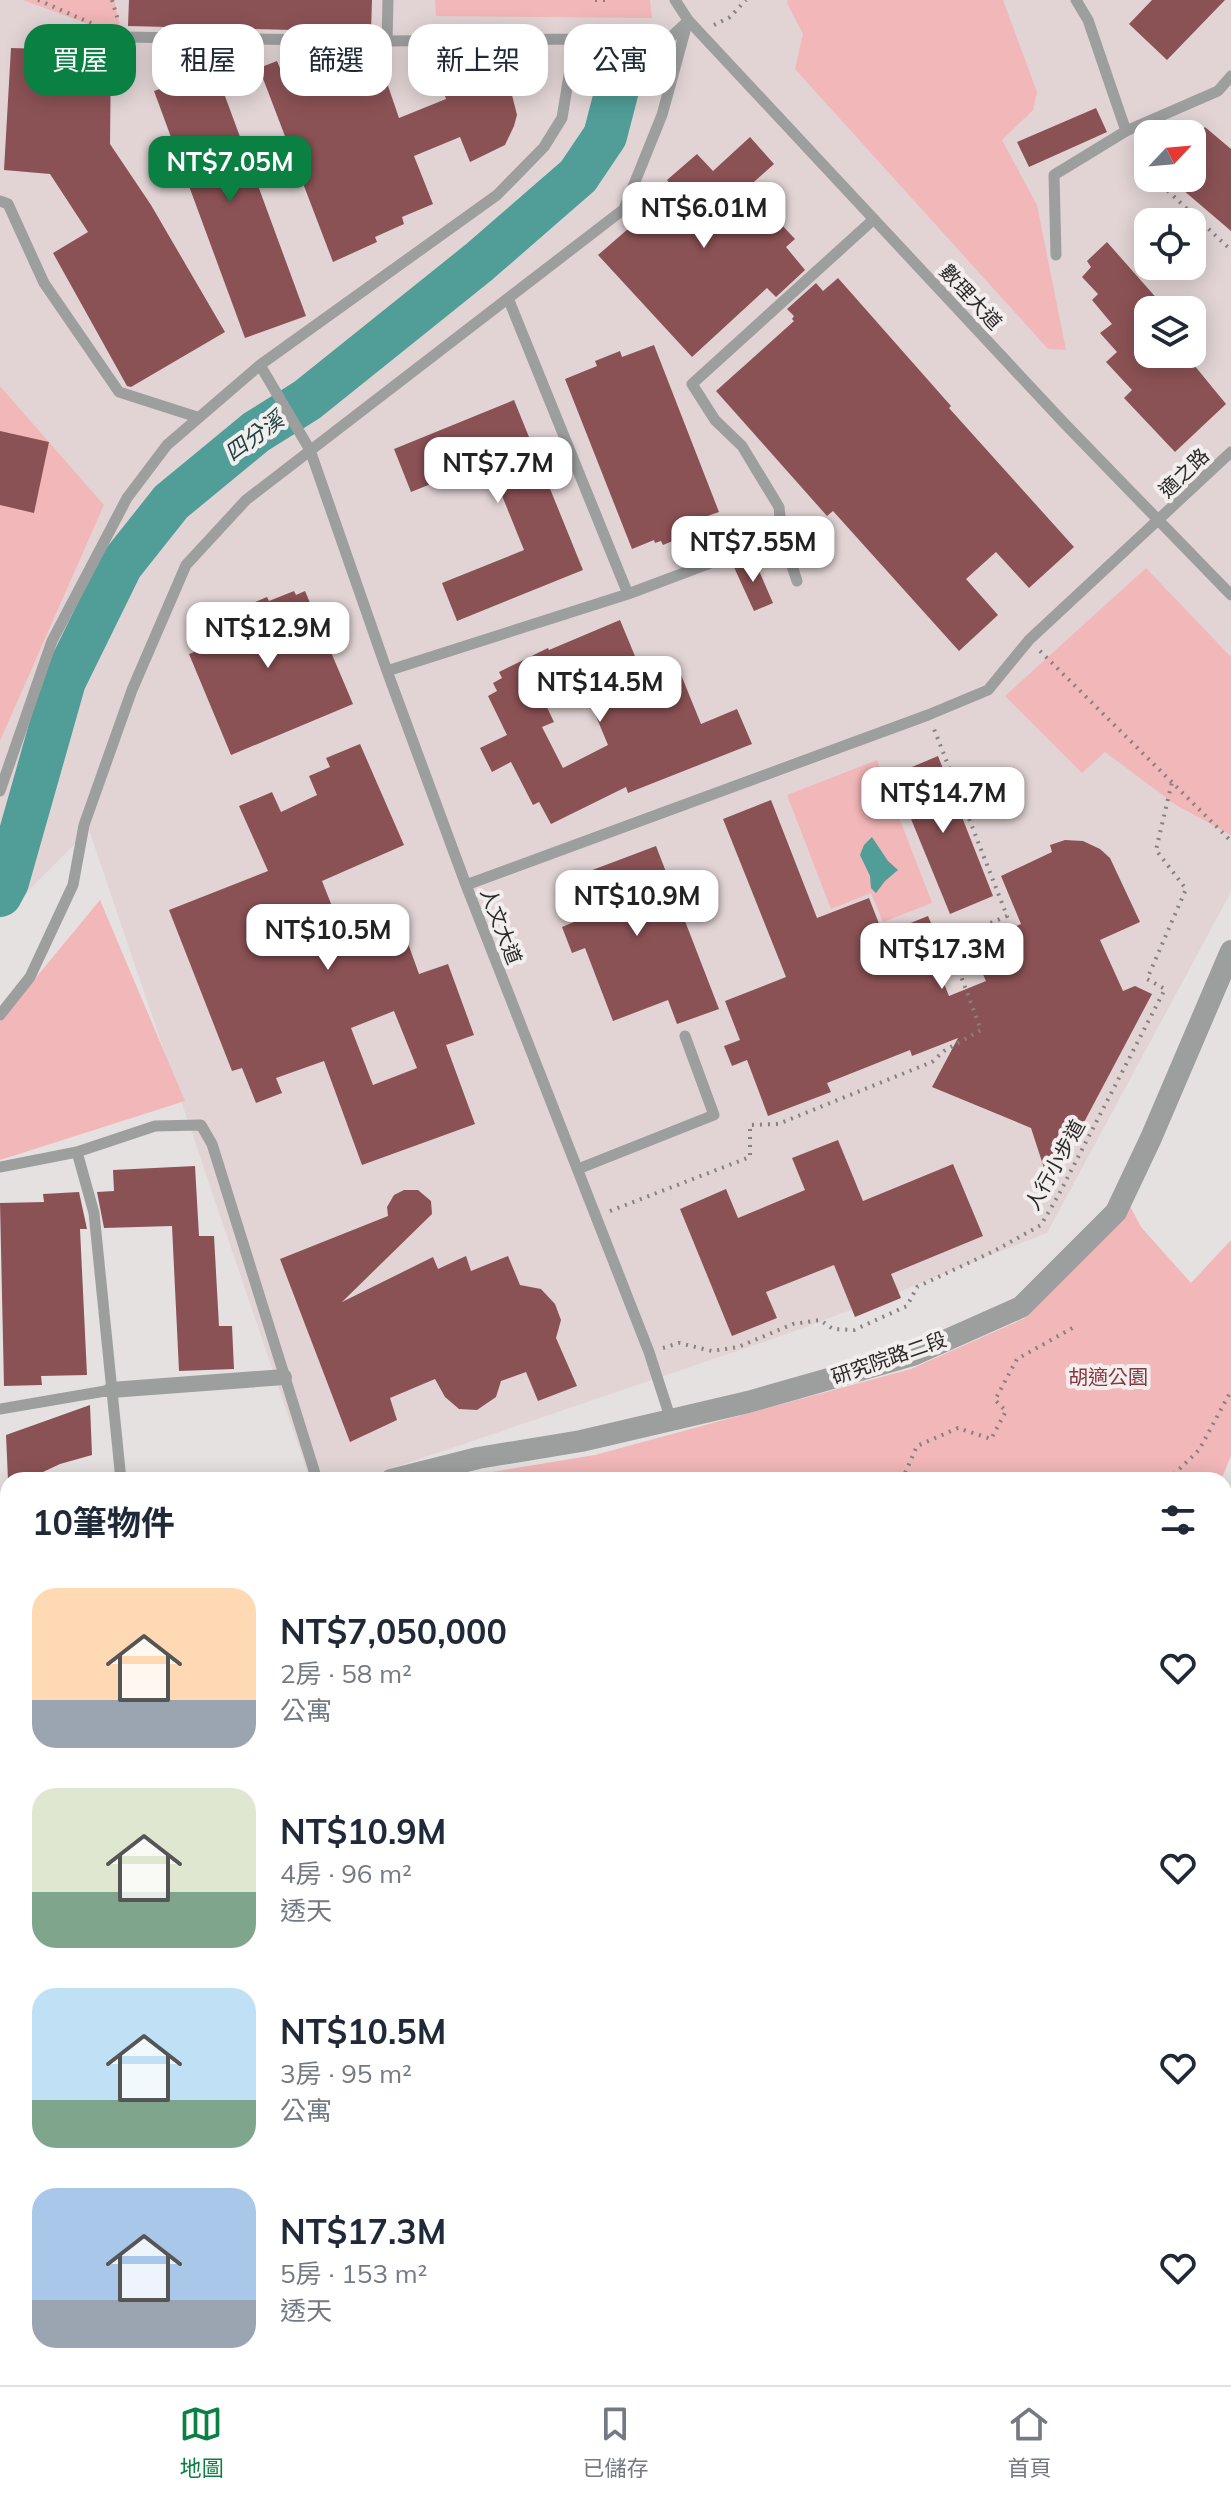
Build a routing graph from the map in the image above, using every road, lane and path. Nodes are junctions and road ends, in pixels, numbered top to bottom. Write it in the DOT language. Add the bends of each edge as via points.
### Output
graph roads {
  1 [pos="38,0"];
  2 [pos="388,0"];
  3 [pos="595,0"];
  4 [pos="609,0"];
  5 [pos="675,0"];
  6 [pos="746,0"];
  7 [pos="1076,0"];
  8 [pos="688,20"];
  9 [pos="93,24"];
  10 [pos="387,24"];
  11 [pos="699,31"];
  12 [pos="676,32"];
  13 [pos="136,37"];
  14 [pos="280,39"];
  15 [pos="564,39"];
  16 [pos="392,41"];
  17 [pos="1231,76"];
  18 [pos="566,96"];
  19 [pos="1126,131"];
  20 [pos="1169,192"];
  21 [pos="0,201"];
  22 [pos="874,219"];
  23 [pos="1231,250"];
  24 [pos="1056,255"];
  25 [pos="508,298"];
  26 [pos="260,365"];
  27 [pos="197,417"];
  28 [pos="308,446"];
  29 [pos="1231,452"];
  30 [pos="1160,520"];
  31 [pos="782,536"];
  32 [pos="797,581"];
  33 [pos="628,594"];
  34 [pos="1231,595"];
  35 [pos="1029,640"];
  36 [pos="387,671"];
  37 [pos="928,715"];
  38 [pos="1172,782"];
  39 [pos="0,791"];
  40 [pos="1231,841"];
  41 [pos="466,885"];
  42 [pos="1231,951"];
  43 [pos="0,1015"];
  44 [pos="685,1036"];
  45 [pos="77,1152"];
  46 [pos="0,1167"];
  47 [pos="578,1169"];
  48 [pos="610,1211"];
  49 [pos="1076,1326"];
  50 [pos="649,1352"];
  51 [pos="284,1377"];
  52 [pos="111,1390"];
  53 [pos="1231,1391"];
  54 [pos="0,1409"];
  55 [pos="671,1420"];
  56 [pos="120,1472"];
  57 [pos="315,1472"];
  58 [pos="423,1472"];
  59 [pos="906,1472"];
  60 [pos="1176,1472"];
  1 -- 9 [label="path"];
  2 -- 10 [label="lane"];
  3 -- 4 [label="path"];
  5 -- 8 [label="lane, 數理大道"];
  6 -- 11 [label="path" via="730,17"];
  7 -- 19 [label="lane" via="1088,20"];
  8 -- 11 [label="lane, 數理大道"];
  8 -- 12 [label="lane"];
  8 -- 25 [label="lane" via="662,115 624,209"];
  11 -- 22 [label="lane, 數理大道"];
  13 -- 14 [label="lane"];
  15 -- 16 [label="lane"];
  17 -- 19 [label="lane" via="1218,91"];
  18 -- 26 [label="lane" via="562,118 544,147 497,195"];
  19 -- 24 [label="lane" via="1054,175"];
  20 -- 23 [label="path"];
  21 -- 27 [label="lane" via="8,204 44,283 119,392"];
  22 -- 30 [label="lane, 數理大道"];
  22 -- 31 [label="lane" via="692,384 715,420 742,446 772,495"];
  25 -- 28 [label="lane"];
  25 -- 33 [label="lane"];
  26 -- 27 [label="lane"];
  26 -- 28 [label="lane, 人文大道"];
  27 -- 39 [label="lane" via="167,445 127,498 52,641"];
  28 -- 36 [label="lane, 人文大道"];
  28 -- 43 [label="lane" via="246,500 186,565 132,690 84,825 73,885 30,977"];
  29 -- 30 [label="lane, 適之路"];
  30 -- 34 [label="lane, 數理大道"];
  30 -- 35 [label="lane, 適之路"];
  31 -- 32 [label="lane"];
  31 -- 33 [label="lane"];
  33 -- 36 [label="lane"];
  35 -- 37 [label="lane, 適之路" via="988,690"];
  35 -- 38 [label="path"];
  36 -- 41 [label="lane, 人文大道"];
  37 -- 41 [label="lane, 適之路"];
  37 -- 48 [label="path" via="1007,916 948,941 981,1030 932,1062 778,1124 750,1125 750,1157"];
  38 -- 40 [label="path"];
  38 -- 50 [label="path, 人行小步道" via="1156,850 1186,889 1147,979 1165,989 1041,1225 917,1287 907,1306 854,1330 833,1329 820,1320 793,1324 738,1347 712,1351 679,1343"];
  41 -- 47 [label="lane, 人文大道"];
  42 -- 55 [label="street, 研究院路二段" via="1116,1212 1021,1307 913,1355"];
  44 -- 47 [label="lane" via="714,1115"];
  45 -- 46 [label="lane"];
  45 -- 51 [label="lane" via="155,1126 201,1125 212,1144"];
  45 -- 52 [label="lane" via="94,1213"];
  47 -- 50 [label="lane, 人文大道"];
  49 -- 59 [label="path" via="1017,1359 995,1400 1006,1411 991,1439 958,1428 917,1446"];
  50 -- 55 [label="lane, 人文大道"];
  51 -- 52 [label="street"];
  51 -- 57 [label="lane"];
  52 -- 54 [label="lane"];
  52 -- 56 [label="lane"];
  53 -- 60 [label="path" via="1199,1450"];
  55 -- 58 [label="street, 研究院路二段"];
}
